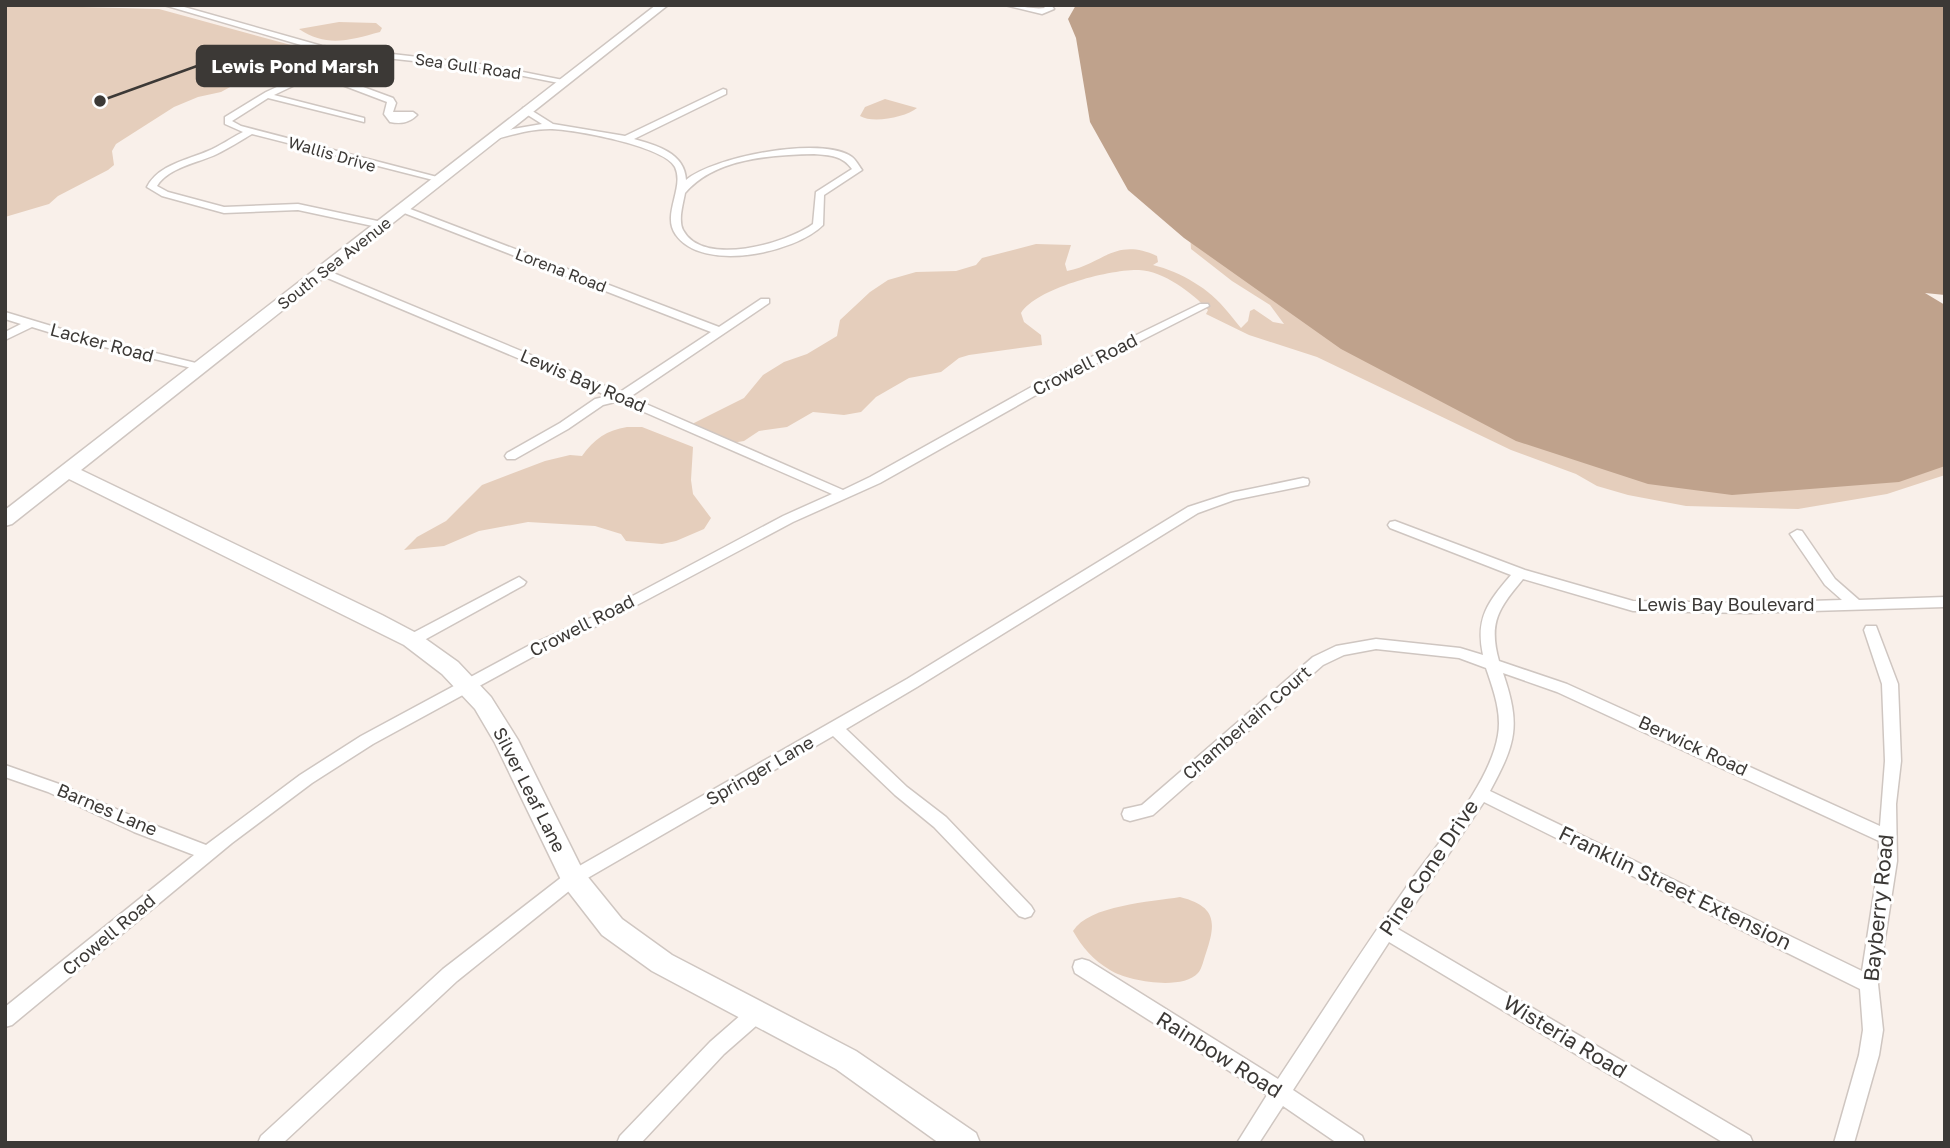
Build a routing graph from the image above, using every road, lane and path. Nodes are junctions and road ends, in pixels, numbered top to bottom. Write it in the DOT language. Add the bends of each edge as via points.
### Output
graph roads {
  1 [pos="168,5"];
  2 [pos="663,5"];
  3 [pos="1009,5"];
  4 [pos="1046,5"];
  5 [pos="1031,7"];
  6 [pos="357,53"];
  7 [pos="564,81"];
  8 [pos="723,92"];
  9 [pos="269,94"];
  10 [pos="527,110"];
  11 [pos="388,114"];
  12 [pos="360,120"];
  13 [pos="551,126"];
  14 [pos="251,131"];
  15 [pos="492,137"];
  16 [pos="625,140"];
  17 [pos="678,163"];
  18 [pos="709,169"];
  19 [pos="438,180"];
  20 [pos="681,191"];
  21 [pos="402,209"];
  22 [pos="382,225"];
  23 [pos="322,272"];
  24 [pos="765,301"];
  25 [pos="1204,306"];
  26 [pos="5,314"];
  27 [pos="29,324"];
  28 [pos="720,331"];
  29 [pos="5,337"];
  30 [pos="200,367"];
  31 [pos="621,397"];
  32 [pos="511,456"];
  33 [pos="69,472"];
  34 [pos="1303,482"];
  35 [pos="842,494"];
  36 [pos="5,520"];
  37 [pos="1395,525"];
  38 [pos="1797,534"];
  39 [pos="1520,573"];
  40 [pos="519,582"];
  41 [pos="1854,603"];
  42 [pos="1945,603"];
  43 [pos="1871,630"];
  44 [pos="412,640"];
  45 [pos="1494,665"];
  46 [pos="467,686"];
  47 [pos="835,728"];
  48 [pos="5,771"];
  49 [pos="1480,793"];
  50 [pos="1130,814"];
  51 [pos="1887,837"];
  52 [pos="206,853"];
  53 [pos="573,878"];
  54 [pos="1025,911"];
  55 [pos="1386,931"];
  56 [pos="1082,967"];
  57 [pos="1869,984"];
  58 [pos="757,1013"];
  59 [pos="5,1018"];
  60 [pos="1280,1093"];
  61 [pos="949,1138"];
  62 [pos="268,1143"];
  63 [pos="627,1143"];
  64 [pos="1247,1143"];
  65 [pos="1355,1143"];
  66 [pos="1743,1143"];
  67 [pos="1844,1143"];
  1 -- 6 [label="street, Sea Gull Road" via="304,44"];
  2 -- 7 [label="street, South Sea Avenue"];
  3 -- 5 [label="street"];
  4 -- 5 [label="street" via="1050,7 1047,11"];
  6 -- 7 [label="street, Sea Gull Road" via="488,67"];
  6 -- 9 [label="street"];
  6 -- 11 [label="street" via="333,72 332,78 390,100"];
  7 -- 10 [label="street, South Sea Avenue"];
  8 -- 16 [label="street"];
  9 -- 12 [label="street"];
  9 -- 14 [label="street, Wallis Drive" via="228,120"];
  10 -- 13 [label="street"];
  10 -- 15 [label="street, South Sea Avenue"];
  13 -- 15 [label="street"];
  13 -- 16 [label="street"];
  14 -- 19 [label="street, Wallis Drive"];
  14 -- 22 [label="street" via="171,170 152,187 224,210 298,207"];
  15 -- 19 [label="street, South Sea Avenue"];
  16 -- 17 [label="street"];
  17 -- 18 [label="street"];
  17 -- 20 [label="street"];
  18 -- 20 [label="street"];
  18 -- 20 [label="street" via="740,158 790,151 831,153 853,161 857,170 818,194 819,218 813,229 787,245 764,250 722,251 689,241 677,227"];
  19 -- 21 [label="street, South Sea Avenue"];
  21 -- 22 [label="street, South Sea Avenue"];
  21 -- 28 [label="street, Lorena Road"];
  22 -- 23 [label="street, South Sea Avenue"];
  23 -- 30 [label="street, South Sea Avenue"];
  23 -- 31 [label="street, Lewis Bay Road"];
  24 -- 28 [label="street"];
  25 -- 35 [label="street, Crowell Road" via="1048,383"];
  26 -- 27 [label="street, Lacker Road"];
  27 -- 29 [label="street"];
  27 -- 30 [label="street, Lacker Road"];
  28 -- 31 [label="street"];
  30 -- 33 [label="street, South Sea Avenue"];
  31 -- 32 [label="street" via="599,402"];
  31 -- 35 [label="street, Lewis Bay Road"];
  33 -- 36 [label="street, South Sea Avenue"];
  33 -- 44 [label="street, Silver Leaf Lane"];
  34 -- 47 [label="street, Springer Lane" via="1193,510"];
  35 -- 46 [label="street, Crowell Road"];
  37 -- 39 [label="street, Lewis Bay Boulevard"];
  38 -- 41 [label="street" via="1830,582"];
  39 -- 41 [label="street, Lewis Bay Boulevard" via="1644,607"];
  39 -- 45 [label="street, Pine Cone Drive" via="1488,620"];
  40 -- 44 [label="street"];
  41 -- 42 [label="street, Lewis Bay Boulevard"];
  43 -- 51 [label="street, Bayberry Road" via="1890,684 1893,761"];
  44 -- 46 [label="street, Silver Leaf Lane"];
  45 -- 49 [label="street, Pine Cone Drive" via="1508,727"];
  45 -- 50 [label="street, Chamberlain Court" via="1460,653 1424,648 1376,644 1341,650 1300,675 1147,810"];
  45 -- 51 [label="street, Berwick Road" via="1562,688"];
  46 -- 52 [label="street, Crowell Road" via="306,779"];
  46 -- 53 [label="street, Silver Leaf Lane" via="506,740"];
  47 -- 53 [label="street, Springer Lane"];
  47 -- 54 [label="street" via="940,821"];
  48 -- 52 [label="street, Barnes Lane"];
  49 -- 55 [label="street, Pine Cone Drive"];
  49 -- 57 [label="street, Franklin Street Extension"];
  51 -- 57 [label="street, Bayberry Road" via="1886,886"];
  52 -- 59 [label="street, Crowell Road"];
  53 -- 58 [label="street, Silver Leaf Lane" via="596,910 639,948"];
  53 -- 62 [label="street, Springer Lane" via="450,975"];
  55 -- 60 [label="street, Pine Cone Drive"];
  55 -- 66 [label="street, Wisteria Road"];
  56 -- 60 [label="street, Rainbow Road"];
  57 -- 67 [label="street, Bayberry Road" via="1873,1030"];
  58 -- 61 [label="street, Silver Leaf Lane" via="846,1059"];
  58 -- 63 [label="street" via="717,1048"];
  60 -- 64 [label="street, Pine Cone Drive"];
  60 -- 65 [label="street, Rainbow Road"];
}
